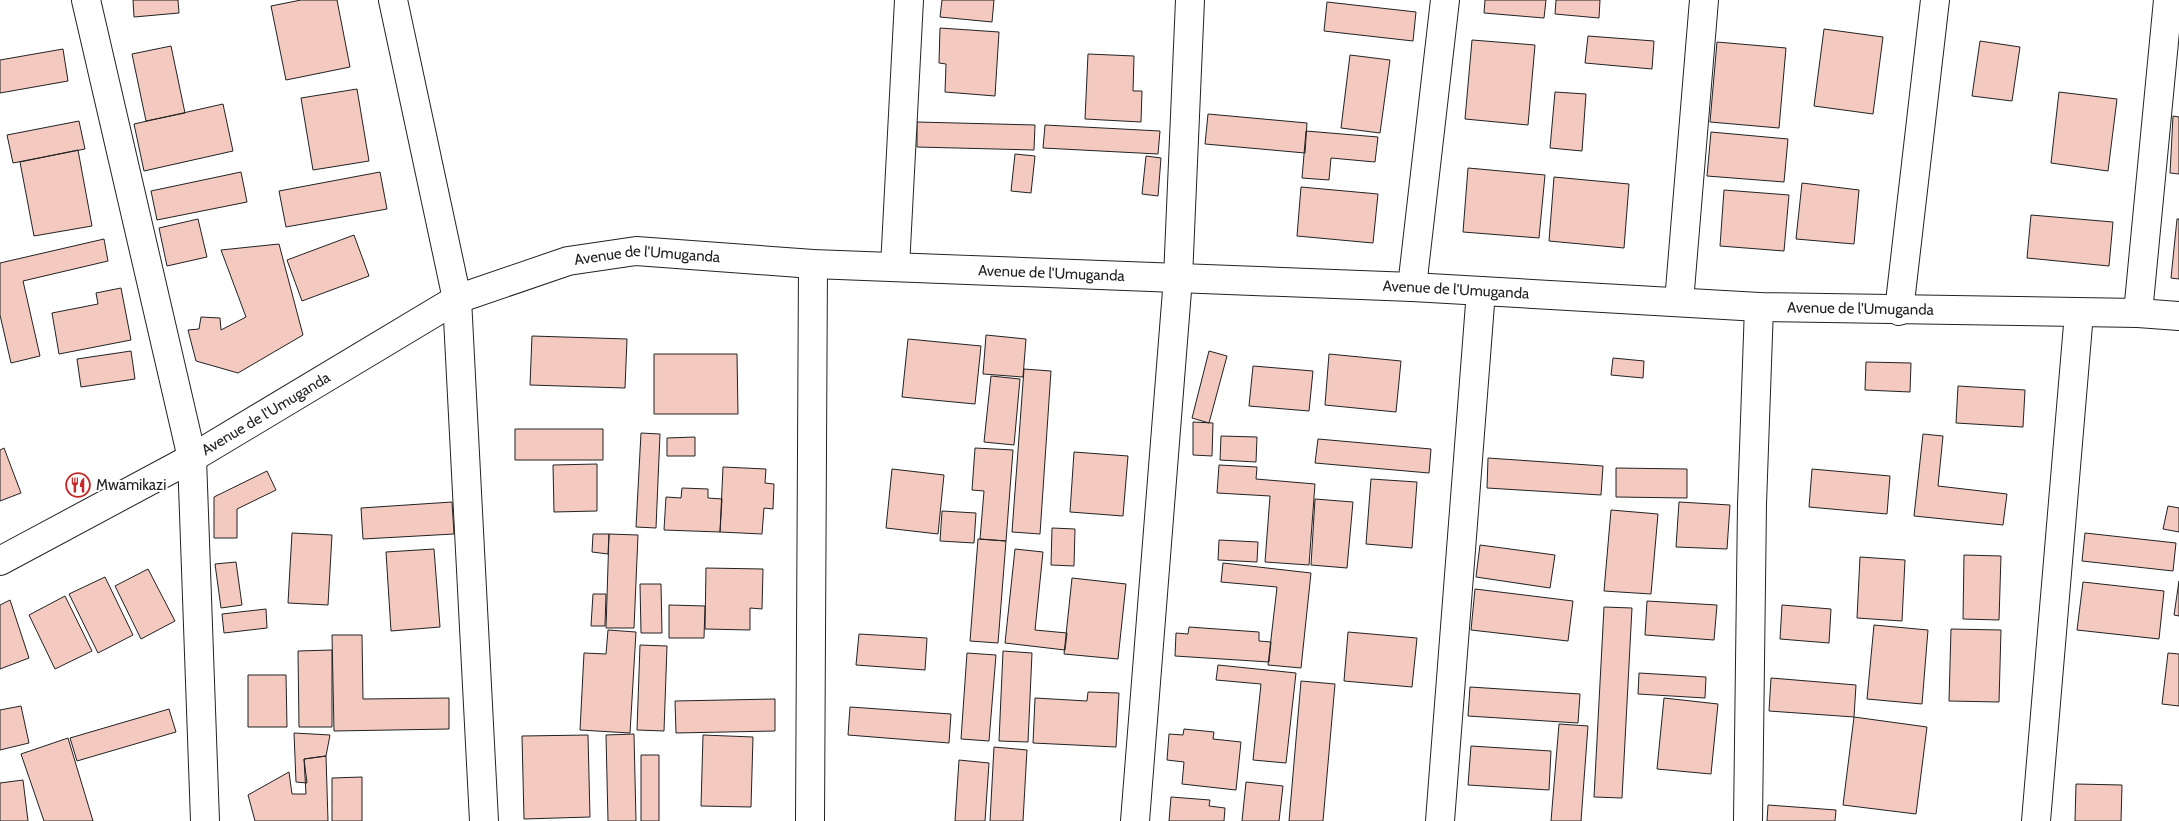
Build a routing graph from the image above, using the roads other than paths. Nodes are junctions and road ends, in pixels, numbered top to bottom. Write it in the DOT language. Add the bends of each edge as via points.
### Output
graph roads {
  1 [pos="86,0"];
  2 [pos="393,0"];
  3 [pos="909,0"];
  4 [pos="1190,0"];
  5 [pos="1445,0"];
  6 [pos="1704,0"];
  7 [pos="1935,0"];
  8 [pos="2168,0"];
  9 [pos="813,264"];
  10 [pos="895,267"];
  11 [pos="1178,278"];
  12 [pos="1412,287"];
  13 [pos="1481,291"];
  14 [pos="457,300"];
  15 [pos="1679,302"];
  16 [pos="1760,307"];
  17 [pos="1899,311"];
  18 [pos="2079,313"];
  19 [pos="2138,313"];
  20 [pos="2179,316"];
  21 [pos="192,458"];
  22 [pos="0,561"];
  23 [pos="205,821"];
  24 [pos="484,821"];
  25 [pos="810,821"];
  26 [pos="1135,821"];
  27 [pos="1440,821"];
  28 [pos="1748,821"];
  29 [pos="2036,821"];
  1 -- 21 [label="street"];
  2 -- 14 [label="street"];
  3 -- 10 [label="street"];
  4 -- 11 [label="street"];
  5 -- 12 [label="street"];
  6 -- 15 [label="street"];
  7 -- 17 [label="street"];
  8 -- 19 [label="street"];
  9 -- 10 [label="street, Avenue de l'Umuganda"];
  9 -- 14 [label="street, Avenue de l'Umuganda" via="636,250 568,261"];
  9 -- 25 [label="street"];
  10 -- 11 [label="street, Avenue de l'Umuganda"];
  11 -- 12 [label="street, Avenue de l'Umuganda"];
  11 -- 26 [label="street"];
  12 -- 13 [label="street, Avenue de l'Umuganda"];
  13 -- 15 [label="street, Avenue de l'Umuganda"];
  13 -- 27 [label="street"];
  14 -- 21 [label="street, Avenue de l'Umuganda"];
  14 -- 24 [label="street"];
  15 -- 16 [label="street, Avenue de l'Umuganda"];
  16 -- 17 [label="street, Avenue de l'Umuganda"];
  16 -- 28 [label="street" via="1752,514"];
  17 -- 18 [label="street, Avenue de l'Umuganda"];
  18 -- 19 [label="street, Avenue de l'Umuganda"];
  18 -- 29 [label="street"];
  19 -- 20 [label="street, Avenue de l'Umuganda"];
  21 -- 22 [label="street, Avenue de l'Umuganda"];
  21 -- 23 [label="street"];
}
